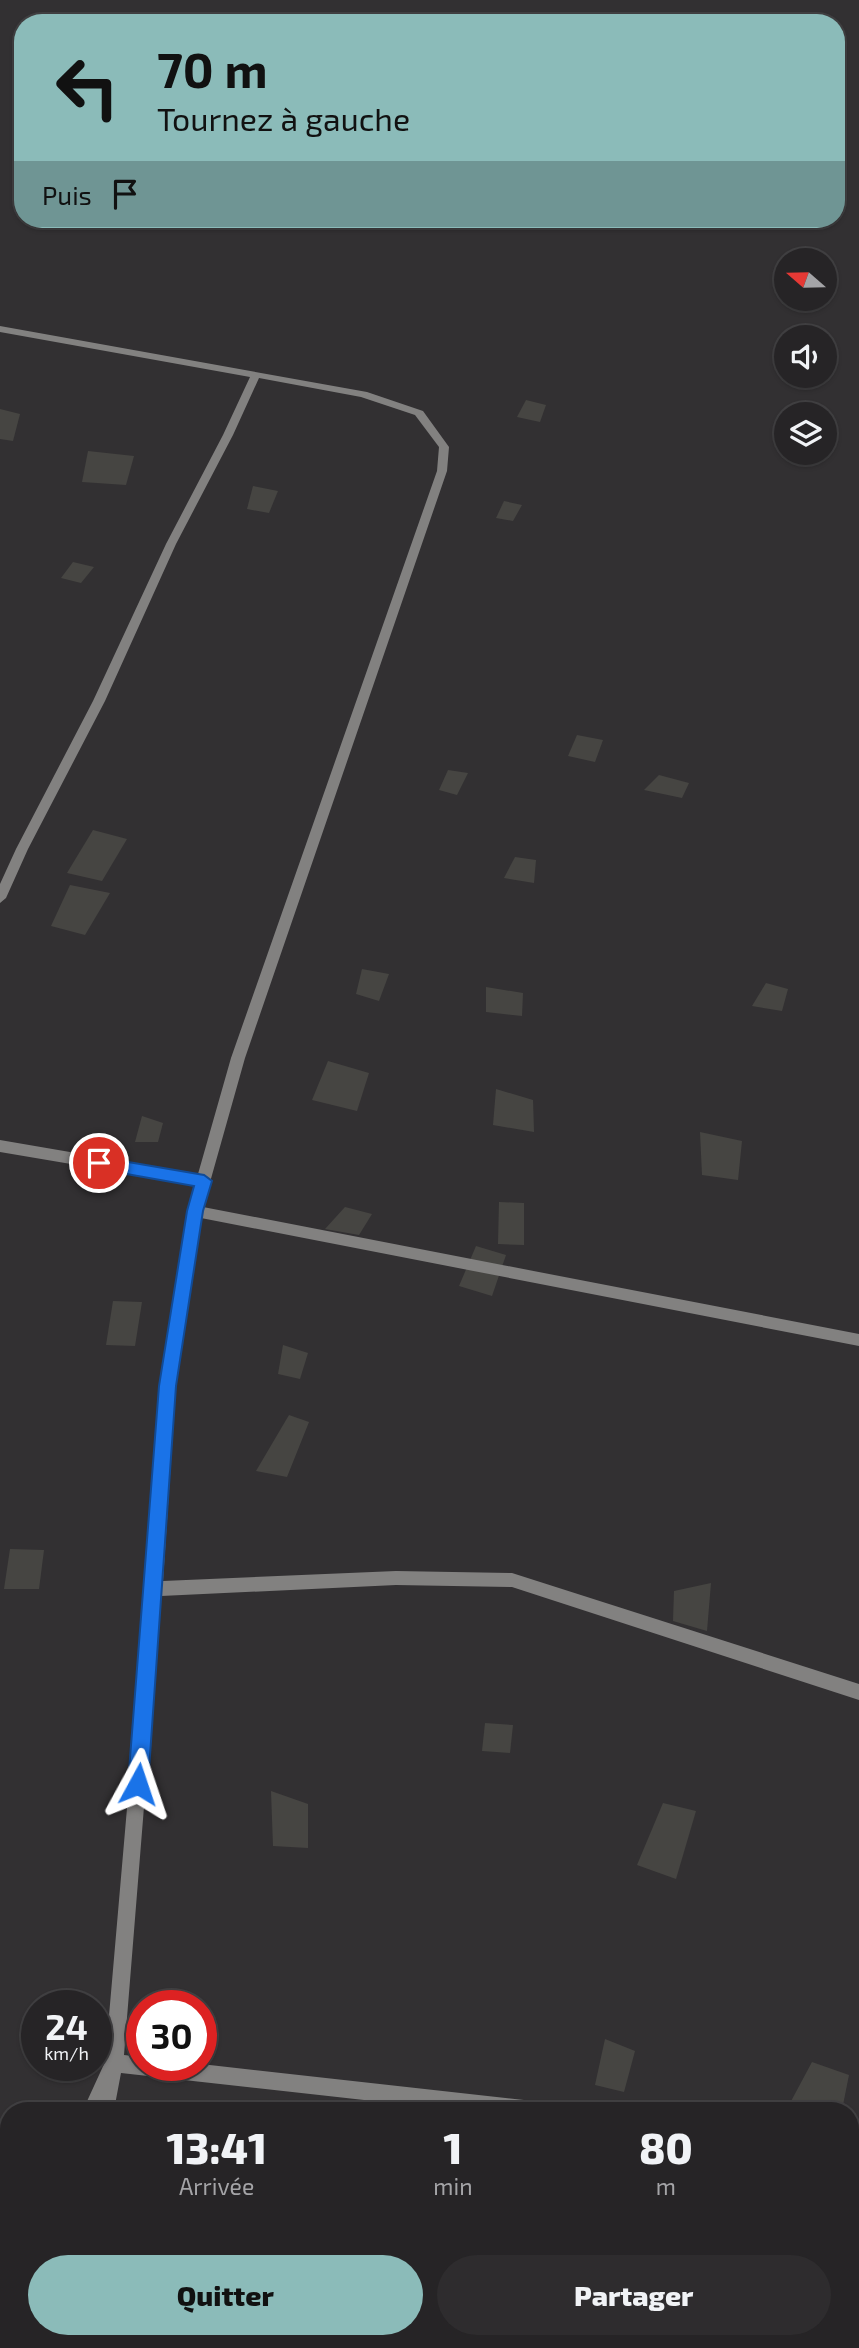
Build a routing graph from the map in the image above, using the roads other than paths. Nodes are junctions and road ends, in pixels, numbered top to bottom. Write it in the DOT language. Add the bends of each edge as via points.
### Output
graph roads {
  1 [pos="0,329"];
  2 [pos="255,376"];
  3 [pos="0,898"];
  4 [pos="0,1146"];
  5 [pos="204,1181"];
  6 [pos="195,1211"];
  7 [pos="859,1339"];
  8 [pos="154,1589"];
  9 [pos="859,1692"];
  10 [pos="114,2063"];
  11 [pos="96,2102"];
  12 [pos="107,2102"];
  13 [pos="462,2102"];
  1 -- 2 [label="street"];
  2 -- 3 [label="street"];
  2 -- 5 [label="street" via="363,394 419,413 444,447 442,471 238,1058"];
  4 -- 5 [label="street"];
  5 -- 6 [label="street"];
  6 -- 7 [label="street"];
  6 -- 8 [label="street" via="167,1386"];
  8 -- 9 [label="street" via="396,1578 512,1580"];
  8 -- 10 [label="street"];
  10 -- 11 [label="street"];
  10 -- 12 [label="street"];
  10 -- 13 [label="street"];
}
